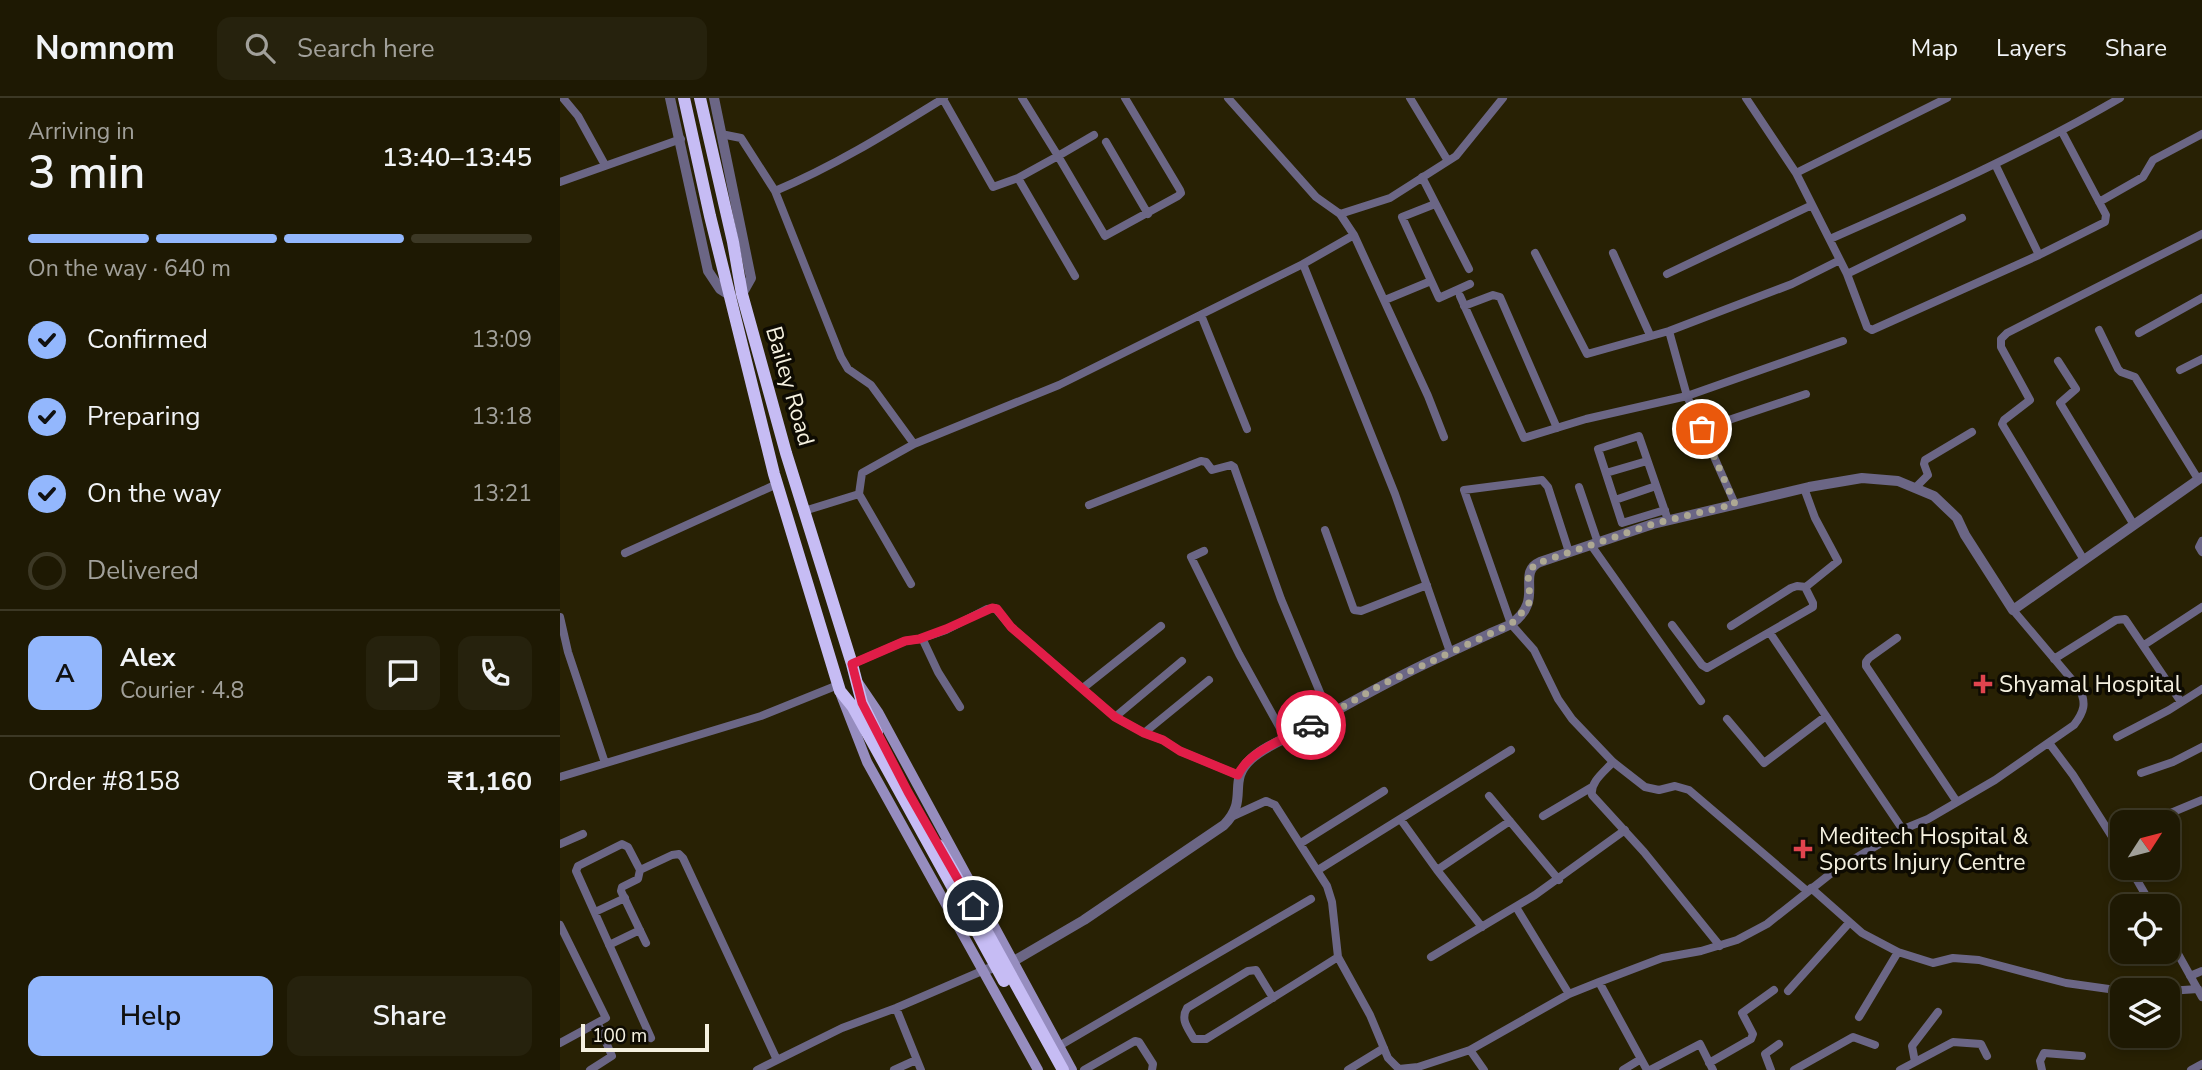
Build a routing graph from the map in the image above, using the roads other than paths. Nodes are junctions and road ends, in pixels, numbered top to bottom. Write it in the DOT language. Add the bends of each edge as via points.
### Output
graph roads {
  1 [pos="563,98"];
  2 [pos="670,98"];
  3 [pos="684,98"];
  4 [pos="700,98"];
  5 [pos="714,98"];
  6 [pos="944,98"];
  7 [pos="1021,98"];
  8 [pos="1125,98"];
  9 [pos="1228,98"];
  10 [pos="1410,98"];
  11 [pos="1503,98"];
  12 [pos="1746,98"];
  13 [pos="1922,98"];
  14 [pos="1947,98"];
  15 [pos="2120,98"];
  16 [pos="1927,108"];
  17 [pos="2062,132"];
  18 [pos="721,134"];
  19 [pos="2202,134"];
  20 [pos="1094,135"];
  21 [pos="681,139"];
  22 [pos="1106,142"];
  23 [pos="1058,156"];
  24 [pos="1448,161"];
  25 [pos="1995,164"];
  26 [pos="605,165"];
  27 [pos="1796,173"];
  28 [pos="1422,177"];
  29 [pos="1018,178"];
  30 [pos="560,181"];
  31 [pos="775,191"];
  32 [pos="2099,202"];
  33 [pos="1436,204"];
  34 [pos="1812,205"];
  35 [pos="1147,214"];
  36 [pos="1340,214"];
  37 [pos="1962,218"];
  38 [pos="2202,234"];
  39 [pos="1354,235"];
  40 [pos="1830,239"];
  41 [pos="1535,253"];
  42 [pos="1613,253"];
  43 [pos="2039,256"];
  44 [pos="1840,260"];
  45 [pos="1303,264"];
  46 [pos="1469,269"];
  47 [pos="1667,274"];
  48 [pos="1847,274"];
  49 [pos="1075,276"];
  50 [pos="1431,281"];
  51 [pos="1470,284"];
  52 [pos="736,295"];
  53 [pos="1460,296"];
  54 [pos="2202,299"];
  55 [pos="1385,300"];
  56 [pos="1464,306"];
  57 [pos="1201,316"];
  58 [pos="2099,330"];
  59 [pos="1669,331"];
  60 [pos="2139,333"];
  61 [pos="1650,335"];
  62 [pos="1843,341"];
  63 [pos="2202,359"];
  64 [pos="2058,361"];
  65 [pos="2180,370"];
  66 [pos="1807,394"];
  67 [pos="1687,396"];
  68 [pos="1557,428"];
  69 [pos="1247,429"];
  70 [pos="1702,429"];
  71 [pos="1972,432"];
  72 [pos="1444,437"];
  73 [pos="914,444"];
  74 [pos="1647,461"];
  75 [pos="1606,473"];
  76 [pos="2200,478"];
  77 [pos="777,484"];
  78 [pos="1656,486"];
  79 [pos="1578,487"];
  80 [pos="1804,488"];
  81 [pos="1915,488"];
  82 [pos="859,494"];
  83 [pos="1615,500"];
  84 [pos="1735,504"];
  85 [pos="1090,505"];
  86 [pos="804,510"];
  87 [pos="1667,515"];
  88 [pos="2134,525"];
  89 [pos="1325,530"];
  90 [pos="2202,541"];
  91 [pos="1594,544"];
  92 [pos="1204,551"];
  93 [pos="1569,552"];
  94 [pos="2202,552"];
  95 [pos="625,553"];
  96 [pos="2084,560"];
  97 [pos="911,584"];
  98 [pos="1427,584"];
  99 [pos="1806,587"];
  100 [pos="2202,607"];
  101 [pos="2013,610"];
  102 [pos="560,617"];
  103 [pos="1511,624"];
  104 [pos="1672,625"];
  105 [pos="1161,626"];
  106 [pos="1731,626"];
  107 [pos="1770,633"];
  108 [pos="922,638"];
  109 [pos="1897,638"];
  110 [pos="2144,645"];
  111 [pos="1450,652"];
  112 [pos="2054,659"];
  113 [pos="1182,661"];
  114 [pos="852,664"];
  115 [pos="1209,680"];
  116 [pos="857,681"];
  117 [pos="839,688"];
  118 [pos="1083,688"];
  119 [pos="2202,689"];
  120 [pos="1701,701"];
  121 [pos="2181,702"];
  122 [pos="960,707"];
  123 [pos="1329,714"];
  124 [pos="1826,716"];
  125 [pos="1115,717"];
  126 [pos="1727,719"];
  127 [pos="1144,733"];
  128 [pos="2117,737"];
  129 [pos="1286,739"];
  130 [pos="2049,743"];
  131 [pos="2202,747"];
  132 [pos="1511,750"];
  133 [pos="1613,762"];
  134 [pos="605,763"];
  135 [pos="2141,773"];
  136 [pos="1238,775"];
  137 [pos="560,777"];
  138 [pos="1592,787"];
  139 [pos="1384,791"];
  140 [pos="1489,796"];
  141 [pos="2202,800"];
  142 [pos="1957,802"];
  143 [pos="2178,810"];
  144 [pos="1543,816"];
  145 [pos="1231,817"];
  146 [pos="1401,820"];
  147 [pos="1510,821"];
  148 [pos="1625,830"];
  149 [pos="1903,830"];
  150 [pos="583,834"];
  151 [pos="2110,835"];
  152 [pos="560,844"];
  153 [pos="1301,844"];
  154 [pos="640,870"];
  155 [pos="1318,870"];
  156 [pos="1437,870"];
  157 [pos="1559,880"];
  158 [pos="957,886"];
  159 [pos="1809,890"];
  160 [pos="625,898"];
  161 [pos="1311,899"];
  162 [pos="1516,907"];
  163 [pos="594,912"];
  164 [pos="1849,923"];
  165 [pos="1482,927"];
  166 [pos="640,930"];
  167 [pos="561,931"];
  168 [pos="646,943"];
  169 [pos="609,945"];
  170 [pos="1720,946"];
  171 [pos="1898,952"];
  172 [pos="1338,957"];
  173 [pos="1430,957"];
  174 [pos="2180,958"];
  175 [pos="1012,962"];
  176 [pos="982,971"];
  177 [pos="2202,971"];
  178 [pos="2190,976"];
  179 [pos="1599,982"];
  180 [pos="2110,989"];
  181 [pos="1774,990"];
  182 [pos="1788,991"];
  183 [pos="2180,991"];
  184 [pos="2200,993"];
  185 [pos="1569,994"];
  186 [pos="1273,998"];
  187 [pos="896,1008"];
  188 [pos="1938,1012"];
  189 [pos="1859,1017"];
  190 [pos="598,1024"];
  191 [pos="651,1038"];
  192 [pos="560,1043"];
  193 [pos="1779,1044"];
  194 [pos="1875,1045"];
  195 [pos="1059,1046"];
  196 [pos="1384,1048"];
  197 [pos="1470,1049"];
  198 [pos="1987,1056"];
  199 [pos="2082,1056"];
  200 [pos="1641,1059"];
  201 [pos="777,1060"];
  202 [pos="916,1060"];
  203 [pos="1915,1062"];
  204 [pos="2202,1064"];
  205 [pos="1711,1067"];
  206 [pos="1767,1069"];
  207 [pos="590,1070"];
  208 [pos="757,1070"];
  209 [pos="894,1070"];
  210 [pos="921,1070"];
  211 [pos="1038,1070"];
  212 [pos="1053,1070"];
  213 [pos="1063,1070"];
  214 [pos="1072,1070"];
  215 [pos="1084,1070"];
  216 [pos="1152,1070"];
  217 [pos="1348,1070"];
  218 [pos="1407,1070"];
  219 [pos="1484,1070"];
  220 [pos="1623,1070"];
  221 [pos="1648,1070"];
  222 [pos="1794,1070"];
  223 [pos="1899,1070"];
  224 [pos="2042,1070"];
  225 [pos="2191,1070"];
  1 -- 26 [label="street"];
  2 -- 21 [label="street"];
  3 -- 52 [label="highway" via="710,216"];
  4 -- 52 [label="highway, Bailey Road" via="733,242"];
  5 -- 18 [label="street"];
  6 -- 29 [label="street" via="993,187"];
  6 -- 31 [label="street" via="871,144"];
  7 -- 23 [label="street"];
  8 -- 35 [label="street" via="1181,193"];
  9 -- 36 [label="street" via="1316,197"];
  10 -- 24 [label="street"];
  11 -- 24 [label="street"];
  12 -- 27 [label="street"];
  13 -- 16 [label="street"];
  14 -- 16 [label="street"];
  15 -- 17 [label="street"];
  16 -- 27 [label="street"];
  17 -- 25 [label="street"];
  17 -- 32 [label="street"];
  18 -- 31 [label="street" via="741,138"];
  18 -- 52 [label="street" via="751,278"];
  19 -- 32 [label="street" via="2155,159 2143,177"];
  20 -- 23 [label="street"];
  21 -- 26 [label="street"];
  21 -- 52 [label="street" via="708,271 720,289"];
  22 -- 35 [label="street"];
  23 -- 29 [label="street"];
  23 -- 35 [label="street" via="1105,236"];
  24 -- 28 [label="street"];
  25 -- 40 [label="street"];
  25 -- 43 [label="street"];
  26 -- 30 [label="street"];
  27 -- 34 [label="street"];
  28 -- 33 [label="street"];
  28 -- 36 [label="street" via="1390,198"];
  29 -- 49 [label="street"];
  31 -- 73 [label="street" via="841,357 848,369 871,384"];
  32 -- 43 [label="street" via="2105,222"];
  33 -- 46 [label="street"];
  33 -- 50 [label="street" via="1402,217"];
  34 -- 40 [label="street"];
  34 -- 47 [label="street"];
  36 -- 39 [label="street"];
  37 -- 48 [label="street"];
  38 -- 96 [label="street" via="2001,339 2030,400 2003,425"];
  39 -- 45 [label="street"];
  39 -- 55 [label="street"];
  40 -- 44 [label="street"];
  41 -- 61 [label="street" via="1587,354"];
  42 -- 61 [label="street"];
  43 -- 48 [label="street" via="1872,330"];
  44 -- 48 [label="street"];
  44 -- 59 [label="street" via="1792,284"];
  45 -- 57 [label="street"];
  45 -- 98 [label="street"];
  50 -- 51 [label="street" via="1439,298"];
  50 -- 55 [label="street"];
  52 -- 77 [label="highway"];
  52 -- 86 [label="highway, Bailey Road"];
  53 -- 56 [label="street"];
  54 -- 60 [label="street"];
  55 -- 72 [label="street"];
  56 -- 68 [label="street" via="1524,438"];
  56 -- 68 [label="street" via="1493,295 1500,297"];
  57 -- 69 [label="street"];
  57 -- 73 [label="street" via="1059,385"];
  58 -- 76 [label="street" via="2118,369 2135,377"];
  59 -- 61 [label="street"];
  59 -- 67 [label="street"];
  62 -- 67 [label="street"];
  63 -- 65 [label="street"];
  64 -- 88 [label="street" via="2076,389 2060,403"];
  66 -- 70 [label="street"];
  67 -- 68 [label="street"];
  67 -- 70 [label="street"];
  70 -- 84 [label="street"];
  71 -- 81 [label="street" via="1927,458 1928,477"];
  73 -- 82 [label="street" via="862,473"];
  74 -- 75 [label="street"];
  74 -- 75 [label="street" via="1639,436 1598,449"];
  74 -- 78 [label="street"];
  75 -- 83 [label="street"];
  76 -- 88 [label="street"];
  77 -- 95 [label="street"];
  77 -- 117 [label="highway"];
  78 -- 83 [label="street"];
  78 -- 87 [label="street"];
  79 -- 91 [label="street"];
  80 -- 81 [label="street" via="1862,478 1898,481"];
  80 -- 84 [label="street"];
  80 -- 99 [label="street" via="1838,561"];
  81 -- 101 [label="street" via="1934,496 1957,517"];
  82 -- 86 [label="street"];
  82 -- 97 [label="street"];
  83 -- 87 [label="street" via="1622,523"];
  84 -- 87 [label="street"];
  85 -- 123 [label="street" via="1201,461 1212,470 1234,467"];
  86 -- 114 [label="highway, Bailey Road"];
  87 -- 91 [label="street"];
  88 -- 96 [label="street"];
  89 -- 98 [label="street" via="1354,610"];
  90 -- 94 [label="street"];
  91 -- 93 [label="street"];
  91 -- 120 [label="street"];
  92 -- 129 [label="street" via="1191,557"];
  93 -- 103 [label="street" via="1531,567 1528,606"];
  93 -- 103 [label="street" via="1542,480 1464,490"];
  96 -- 101 [label="street"];
  98 -- 111 [label="street"];
  99 -- 106 [label="street" via="1791,588"];
  99 -- 107 [label="street" via="1813,607"];
  100 -- 110 [label="street"];
  101 -- 112 [label="street"];
  102 -- 134 [label="street"];
  103 -- 111 [label="street"];
  103 -- 133 [label="street" via="1534,650 1572,719"];
  104 -- 107 [label="street" via="1706,668"];
  105 -- 118 [label="street"];
  107 -- 124 [label="street"];
  108 -- 114 [label="street"];
  108 -- 118 [label="street" via="995,608"];
  108 -- 122 [label="street"];
  109 -- 142 [label="street" via="1866,663"];
  110 -- 112 [label="street" via="2123,618"];
  110 -- 121 [label="street"];
  111 -- 123 [label="street"];
  112 -- 130 [label="street" via="2085,700 2074,725"];
  113 -- 125 [label="street"];
  114 -- 116 [label="highway, Bailey Road"];
  115 -- 127 [label="street"];
  116 -- 158 [label="highway, Bailey Road" via="862,703"];
  116 -- 175 [label="main road"];
  117 -- 134 [label="street"];
  117 -- 158 [label="highway"];
  117 -- 176 [label="main road" via="867,762"];
  118 -- 125 [label="street"];
  119 -- 121 [label="street"];
  121 -- 128 [label="street"];
  123 -- 129 [label="street"];
  124 -- 126 [label="street" via="1764,762"];
  124 -- 149 [label="street"];
  125 -- 127 [label="street"];
  127 -- 136 [label="street"];
  129 -- 136 [label="street" via="1262,750"];
  130 -- 142 [label="street"];
  130 -- 151 [label="street"];
  131 -- 135 [label="street"];
  132 -- 146 [label="street"];
  133 -- 138 [label="street"];
  133 -- 159 [label="street" via="1651,790 1675,786 1689,790"];
  134 -- 137 [label="street"];
  136 -- 145 [label="street" via="1237,805"];
  138 -- 144 [label="street"];
  138 -- 148 [label="street" via="1595,800"];
  139 -- 153 [label="street"];
  140 -- 147 [label="street"];
  141 -- 143 [label="street"];
  142 -- 149 [label="street"];
  145 -- 153 [label="street" via="1271,802"];
  145 -- 175 [label="street" via="1084,920"];
  146 -- 155 [label="street"];
  146 -- 156 [label="street"];
  147 -- 156 [label="street"];
  147 -- 157 [label="street"];
  148 -- 157 [label="street"];
  148 -- 170 [label="street"];
  149 -- 159 [label="street"];
  150 -- 152 [label="street"];
  153 -- 155 [label="street"];
  154 -- 160 [label="street" via="638,879 622,887"];
  154 -- 163 [label="street" via="623,844 578,866 576,871"];
  154 -- 201 [label="street" via="672,855 683,858"];
  155 -- 172 [label="street" via="1332,902"];
  156 -- 165 [label="street"];
  157 -- 162 [label="street"];
  158 -- 212 [label="highway, bridge"];
  158 -- 213 [label="highway, bridge"];
  159 -- 164 [label="street"];
  159 -- 170 [label="street" via="1767,924"];
  160 -- 163 [label="street"];
  160 -- 166 [label="street"];
  161 -- 195 [label="street"];
  162 -- 165 [label="street"];
  162 -- 185 [label="street"];
  163 -- 169 [label="street"];
  164 -- 171 [label="street"];
  164 -- 182 [label="street"];
  165 -- 173 [label="street"];
  166 -- 168 [label="street"];
  166 -- 169 [label="street"];
  167 -- 190 [label="street" via="606,1018"];
  169 -- 191 [label="street"];
  170 -- 179 [label="street" via="1662,958"];
  171 -- 180 [label="street" via="1932,962 1979,960 2066,983"];
  171 -- 189 [label="street"];
  172 -- 186 [label="street"];
  172 -- 196 [label="street"];
  174 -- 178 [label="street"];
  175 -- 176 [label="street"];
  175 -- 195 [label="main road"];
  176 -- 187 [label="street"];
  176 -- 211 [label="main road"];
  177 -- 178 [label="street"];
  178 -- 184 [label="street"];
  179 -- 185 [label="street"];
  179 -- 200 [label="street"];
  181 -- 205 [label="street" via="1742,1013 1752,1037"];
  183 -- 184 [label="street"];
  185 -- 197 [label="street"];
  186 -- 186 [label="street" via="1206,1040 1194,1039 1184,1021 1186,1008 1248,971 1256,970"];
  187 -- 201 [label="street"];
  187 -- 202 [label="street"];
  188 -- 203 [label="street" via="1912,1046"];
  190 -- 192 [label="street"];
  190 -- 207 [label="street" via="612,1056"];
  193 -- 206 [label="street" via="1765,1054"];
  194 -- 222 [label="street" via="1853,1037"];
  195 -- 214 [label="main road"];
  196 -- 217 [label="street"];
  196 -- 218 [label="street" via="1395,1066"];
  197 -- 218 [label="street"];
  197 -- 219 [label="street"];
  198 -- 203 [label="street" via="1981,1044 1956,1041"];
  199 -- 224 [label="street" via="2044,1053"];
  200 -- 220 [label="street"];
  200 -- 221 [label="street"];
  201 -- 208 [label="street"];
  202 -- 209 [label="street"];
  202 -- 210 [label="street"];
  203 -- 223 [label="street"];
  204 -- 225 [label="street"];
  205 -- 221 [label="street" via="1700,1044"];
  215 -- 216 [label="street" via="1135,1041"];
}
